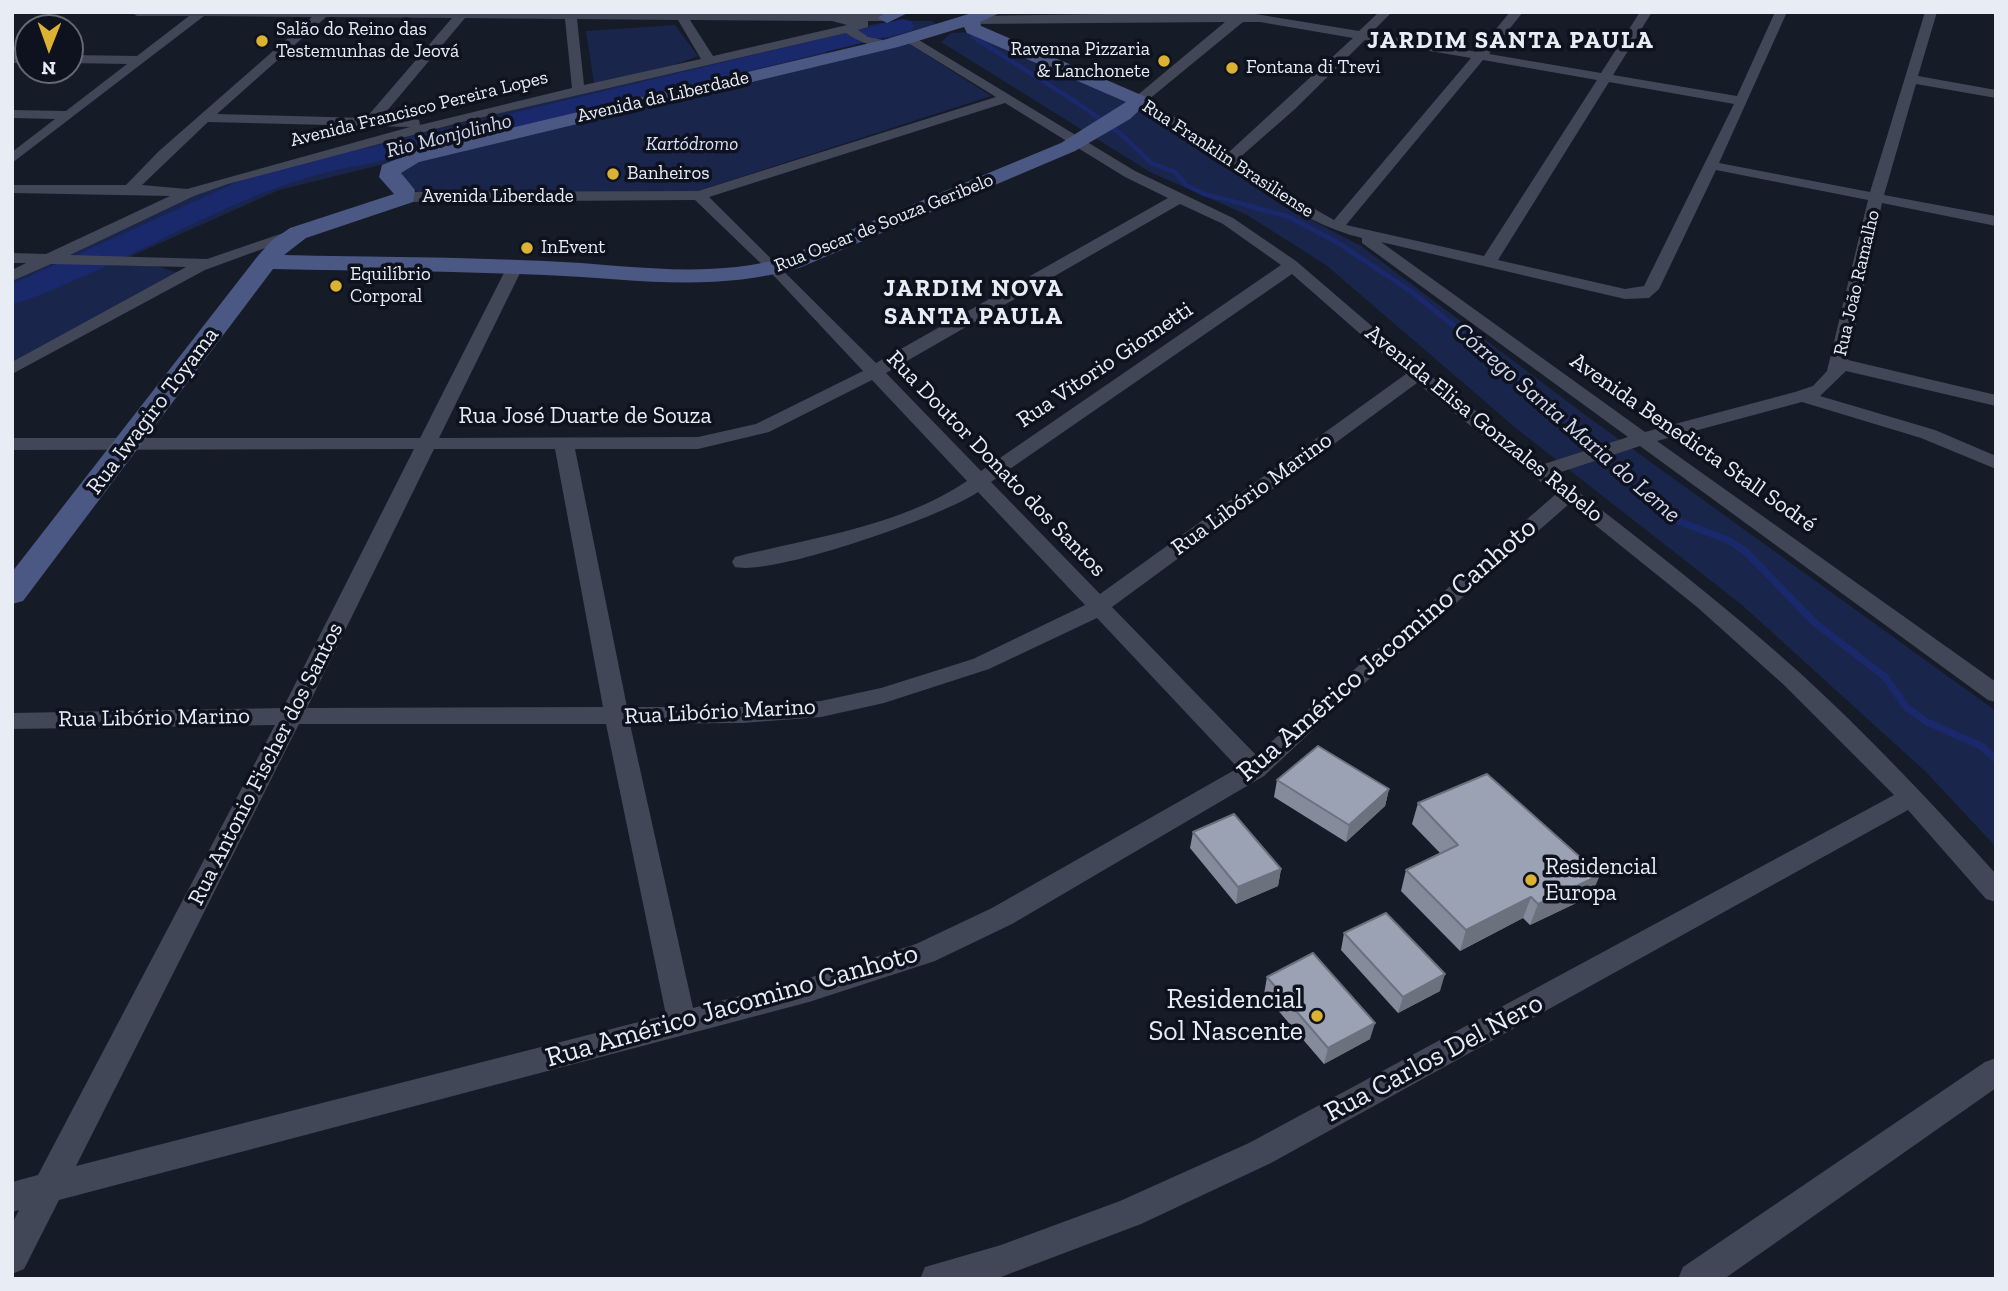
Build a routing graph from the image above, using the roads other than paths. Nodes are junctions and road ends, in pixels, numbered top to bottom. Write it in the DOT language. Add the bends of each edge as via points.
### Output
graph roads {
  1 [pos="137,12"];
  2 [pos="994,12"];
  3 [pos="1386,12"];
  4 [pos="1517,12"];
  5 [pos="1646,12"];
  6 [pos="1781,12"];
  7 [pos="1931,12"];
  8 [pos="202,13"];
  9 [pos="323,14"];
  10 [pos="462,15"];
  11 [pos="680,15"];
  12 [pos="895,15"];
  13 [pos="1182,15"];
  14 [pos="1245,15"];
  15 [pos="571,18"];
  16 [pos="834,18"];
  17 [pos="971,20"];
  18 [pos="852,31"];
  19 [pos="1363,35"];
  20 [pos="893,41"];
  21 [pos="1480,55"];
  22 [pos="84,59"];
  23 [pos="708,59"];
  24 [pos="141,60"];
  25 [pos="1604,78"];
  26 [pos="1911,79"];
  27 [pos="582,90"];
  28 [pos="1996,94"];
  29 [pos="1006,98"];
  30 [pos="1139,101"];
  31 [pos="1742,101"];
  32 [pos="12,114"];
  33 [pos="69,115"];
  34 [pos="207,118"];
  35 [pos="371,121"];
  36 [pos="438,124"];
  37 [pos="1087,137"];
  38 [pos="12,159"];
  39 [pos="1228,160"];
  40 [pos="1710,165"];
  41 [pos="12,189"];
  42 [pos="130,189"];
  43 [pos="189,193"];
  44 [pos="699,195"];
  45 [pos="405,197"];
  46 [pos="1180,198"];
  47 [pos="1877,198"];
  48 [pos="1996,221"];
  49 [pos="1336,228"];
  50 [pos="298,233"];
  51 [pos="1360,234"];
  52 [pos="12,258"];
  53 [pos="48,260"];
  54 [pos="74,261"];
  55 [pos="123,261"];
  56 [pos="265,262"];
  57 [pos="213,263"];
  58 [pos="1488,263"];
  59 [pos="1290,264"];
  60 [pos="515,267"];
  61 [pos="775,268"];
  62 [pos="12,276"];
  63 [pos="1840,363"];
  64 [pos="12,369"];
  65 [pos="874,372"];
  66 [pos="1417,374"];
  67 [pos="1802,396"];
  68 [pos="1996,401"];
  69 [pos="430,442"];
  70 [pos="130,443"];
  71 [pos="564,443"];
  72 [pos="1629,443"];
  73 [pos="12,444"];
  74 [pos="1996,463"];
  75 [pos="1540,472"];
  76 [pos="979,482"];
  77 [pos="1569,494"];
  78 [pos="743,562"];
  79 [pos="12,594"];
  80 [pos="1099,605"];
  81 [pos="1996,694"];
  82 [pos="291,716"];
  83 [pos="617,717"];
  84 [pos="12,721"];
  85 [pos="1255,771"];
  86 [pos="1911,797"];
  87 [pos="1996,892"];
  88 [pos="682,1023"];
  89 [pos="1996,1071"];
  90 [pos="46,1189"];
  91 [pos="12,1197"];
  92 [pos="12,1258"];
  93 [pos="937,1279"];
  94 [pos="1695,1279"];
  1 -- 8 [label="street"];
  2 -- 17 [label="street"];
  3 -- 19 [label="street"];
  4 -- 21 [label="street"];
  5 -- 25 [label="street"];
  6 -- 31 [label="street"];
  7 -- 26 [label="street, Rua João Ramalho"];
  8 -- 9 [label="street"];
  8 -- 24 [label="street"];
  9 -- 10 [label="street"];
  9 -- 34 [label="street"];
  10 -- 15 [label="street"];
  10 -- 35 [label="street"];
  11 -- 15 [label="street"];
  11 -- 16 [label="street"];
  11 -- 23 [label="street"];
  12 -- 16 [label="street"];
  12 -- 17 [label="street"];
  12 -- 18 [label="street, Avenida Francisco Pereira Lopes"];
  13 -- 14 [label="street"];
  13 -- 17 [label="street"];
  14 -- 19 [label="street"];
  14 -- 30 [label="street, Rua Oscar de Souza Geribelo"];
  15 -- 27 [label="street"];
  16 -- 18 [label="street" via="855,23"];
  17 -- 20 [label="street, Avenida da Liberdade"];
  17 -- 30 [label="street, Rua Franklin Brasiliense" via="973,29"];
  18 -- 20 [label="street"];
  18 -- 23 [label="street, Avenida Francisco Pereira Lopes"];
  19 -- 21 [label="street"];
  19 -- 39 [label="street"];
  20 -- 29 [label="street, Avenida Elisa Gonzales Rabelo"];
  20 -- 45 [label="street, Avenida da Liberdade" via="412,158 390,170"];
  21 -- 25 [label="street"];
  21 -- 49 [label="street"];
  22 -- 24 [label="street"];
  23 -- 27 [label="street, Avenida Francisco Pereira Lopes"];
  24 -- 33 [label="street"];
  25 -- 31 [label="street"];
  25 -- 58 [label="street"];
  26 -- 28 [label="street"];
  26 -- 47 [label="street, Rua João Ramalho"];
  27 -- 36 [label="street, Avenida Francisco Pereira Lopes"];
  29 -- 37 [label="street, Avenida Elisa Gonzales Rabelo"];
  29 -- 44 [label="street, Avenida Liberdade"];
  30 -- 37 [label="street, Rua Oscar de Souza Geribelo"];
  30 -- 39 [label="street, Rua Franklin Brasiliense"];
  31 -- 40 [label="street"];
  32 -- 33 [label="street"];
  33 -- 38 [label="street"];
  34 -- 35 [label="street"];
  34 -- 42 [label="street"];
  35 -- 36 [label="street"];
  36 -- 43 [label="street, Avenida Francisco Pereira Lopes"];
  37 -- 46 [label="street, Avenida Elisa Gonzales Rabelo" via="1154,187"];
  37 -- 61 [label="street, Rua Oscar de Souza Geribelo"];
  39 -- 49 [label="street, Rua Franklin Brasiliense"];
  40 -- 47 [label="street"];
  40 -- 58 [label="street" via="1651,289 1643,294"];
  41 -- 42 [label="street"];
  42 -- 43 [label="street"];
  43 -- 53 [label="street, Avenida Francisco Pereira Lopes"];
  44 -- 45 [label="street, Avenida Liberdade"];
  44 -- 61 [label="street, Rua Doutor Donato dos Santos"];
  45 -- 50 [label="street, Avenida Liberdade"];
  46 -- 59 [label="street, Avenida Elisa Gonzales Rabelo" via="1228,221"];
  46 -- 65 [label="street, Rua José Duarte de Souza"];
  47 -- 48 [label="street"];
  47 -- 63 [label="street, Rua João Ramalho"];
  49 -- 51 [label="street, Rua Franklin Brasiliense"];
  50 -- 56 [label="street, Rua Iwagiro Toyama"];
  50 -- 57 [label="street, Avenida Liberdade"];
  51 -- 58 [label="street"];
  51 -- 72 [label="street, Avenida Benedicta Stall Sodré"];
  52 -- 53 [label="street"];
  53 -- 54 [label="street"];
  53 -- 62 [label="street, Avenida Francisco Pereira Lopes"];
  54 -- 55 [label="street"];
  55 -- 57 [label="street"];
  56 -- 57 [label="street, Rua Oscar de Souza Geribelo"];
  56 -- 60 [label="street, Rua Oscar de Souza Geribelo"];
  56 -- 70 [label="street, Rua Iwagiro Toyama"];
  57 -- 64 [label="street, Avenida Liberdade"];
  59 -- 66 [label="street, Avenida Elisa Gonzales Rabelo"];
  59 -- 76 [label="street, Rua Vitorio Giometti" via="1284,273"];
  60 -- 61 [label="street, Rua Oscar de Souza Geribelo" via="716,276"];
  60 -- 69 [label="street, Rua Antonio Fischer dos Santos"];
  61 -- 65 [label="street, Rua Doutor Donato dos Santos"];
  63 -- 67 [label="street, Rua João Ramalho" via="1819,390"];
  63 -- 68 [label="street"];
  65 -- 71 [label="street, Rua José Duarte de Souza" via="793,415 739,436 691,443"];
  65 -- 76 [label="street, Rua Doutor Donato dos Santos"];
  66 -- 75 [label="street, Avenida Elisa Gonzales Rabelo"];
  66 -- 80 [label="street, Rua Libório Marino"];
  67 -- 72 [label="street, Rua João Ramalho"];
  67 -- 74 [label="street" via="1928,434"];
  69 -- 70 [label="street, Rua José Duarte de Souza"];
  69 -- 71 [label="street, Rua José Duarte de Souza"];
  69 -- 82 [label="street, Rua Antonio Fischer dos Santos"];
  70 -- 73 [label="street, Rua José Duarte de Souza"];
  70 -- 79 [label="street, Rua Iwagiro Toyama"];
  71 -- 83 [label="street"];
  72 -- 75 [label="street, Rua João Ramalho"];
  72 -- 81 [label="street, Avenida Benedicta Stall Sodré" via="1762,524"];
  75 -- 77 [label="street, Avenida Elisa Gonzales Rabelo"];
  76 -- 78 [label="street, Rua Vitorio Giometti" via="932,509 880,528"];
  76 -- 80 [label="street, Rua Doutor Donato dos Santos"];
  77 -- 85 [label="street, Rua Américo Jacomino Canhoto"];
  77 -- 86 [label="street, Avenida Elisa Gonzales Rabelo" via="1705,602 1792,679"];
  80 -- 83 [label="street, Rua Libório Marino" via="1063,627 981,664 853,703 793,712"];
  80 -- 85 [label="street, Rua Doutor Donato dos Santos"];
  82 -- 83 [label="street, Rua Libório Marino"];
  82 -- 84 [label="street, Rua Libório Marino"];
  82 -- 90 [label="street, Rua Antonio Fischer dos Santos"];
  83 -- 88 [label="street"];
  85 -- 88 [label="street, Rua Américo Jacomino Canhoto" via="1062,884 925,953"];
  86 -- 87 [label="street, Avenida Elisa Gonzales Rabelo"];
  86 -- 93 [label="street, Rua Carlos Del Nero" via="1260,1153 1129,1213 1001,1261"];
  88 -- 90 [label="street, Rua Américo Jacomino Canhoto"];
  89 -- 94 [label="street"];
  90 -- 91 [label="street, Rua Américo Jacomino Canhoto"];
  90 -- 92 [label="street, Rua Antonio Fischer dos Santos"];
}
